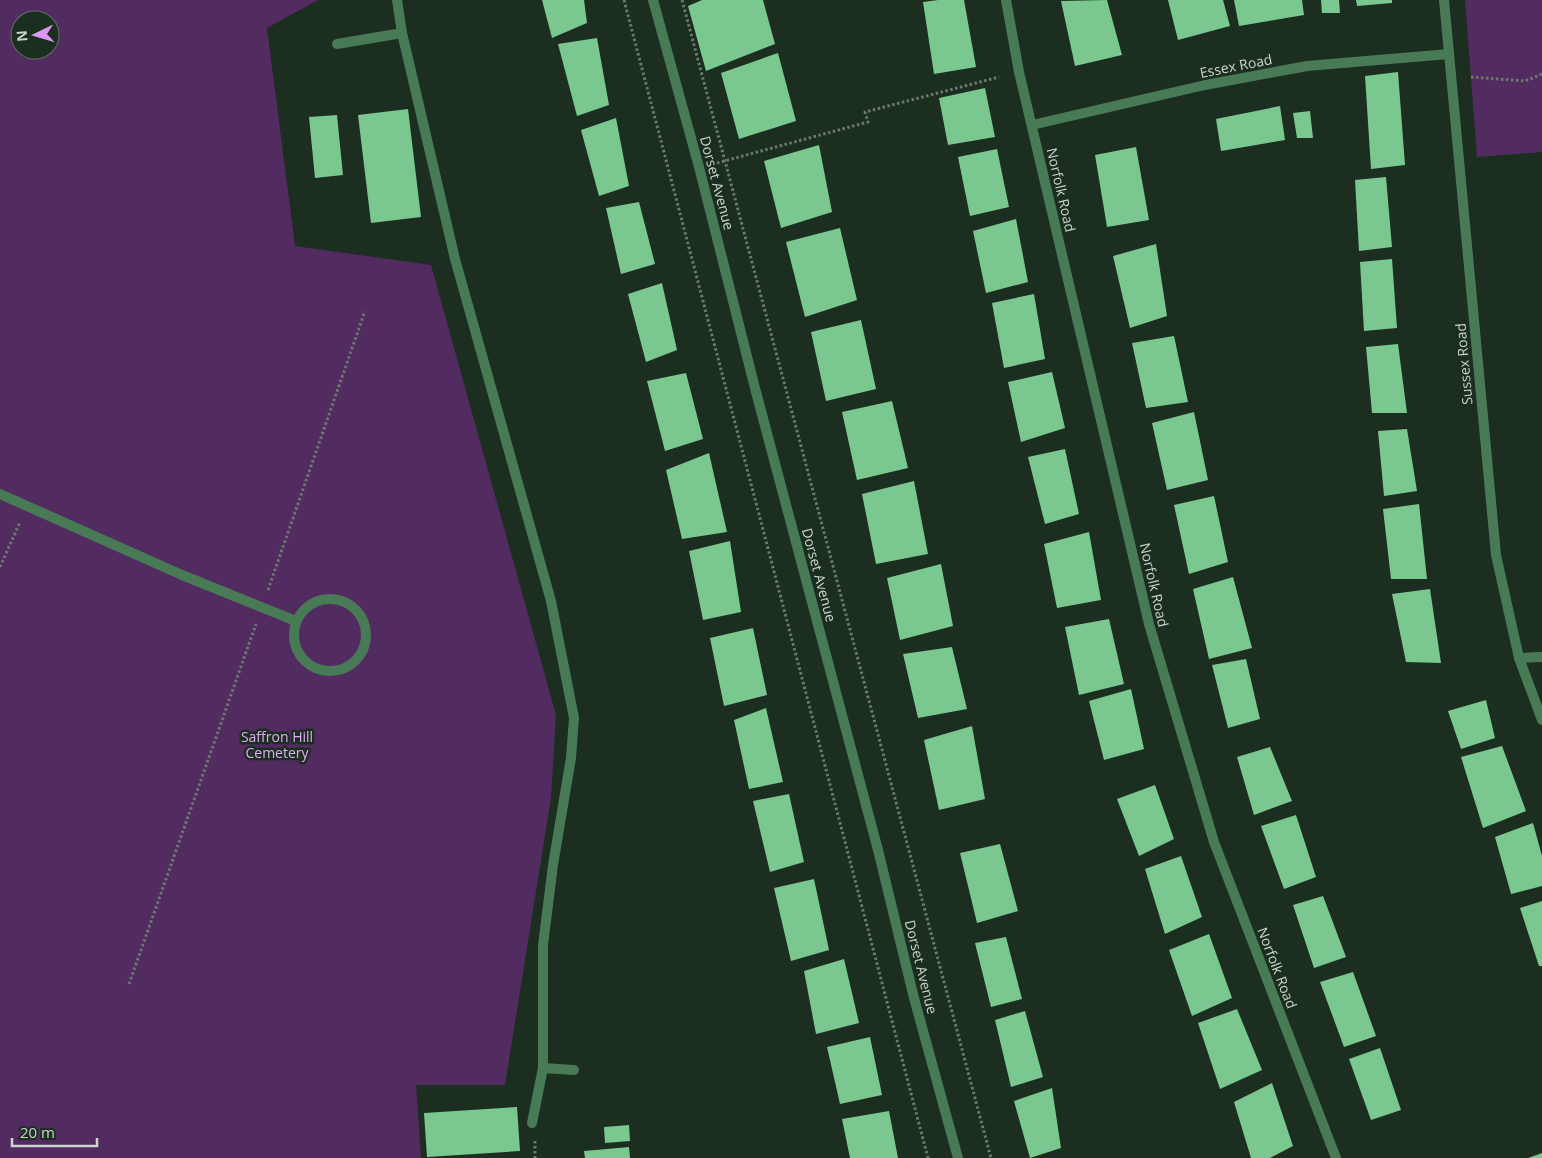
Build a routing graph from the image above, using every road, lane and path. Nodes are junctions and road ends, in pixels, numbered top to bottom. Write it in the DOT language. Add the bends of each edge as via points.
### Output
graph roads {
  1 [pos="397,0"];
  2 [pos="624,0"];
  3 [pos="653,0"];
  4 [pos="682,0"];
  5 [pos="1006,0"];
  6 [pos="1444,0"];
  7 [pos="402,32"];
  8 [pos="337,44"];
  9 [pos="1449,54"];
  10 [pos="1019,72"];
  11 [pos="1542,74"];
  12 [pos="1450,75"];
  13 [pos="1032,125"];
  14 [pos="725,161"];
  15 [pos="700,167"];
  16 [pos="365,311"];
  17 [pos="0,494"];
  18 [pos="27,506"];
  19 [pos="0,567"];
  20 [pos="262,606"];
  21 [pos="296,621"];
  22 [pos="1542,657"];
  23 [pos="1519,658"];
  24 [pos="1542,720"];
  25 [pos="129,984"];
  26 [pos="543,1068"];
  27 [pos="574,1070"];
  28 [pos="532,1123"];
  29 [pos="928,1158"];
  30 [pos="958,1158"];
  31 [pos="991,1158"];
  32 [pos="1336,1158"];
  1 -- 7 [label="street"];
  2 -- 29 [label="path"];
  3 -- 15 [label="street, Dorset Avenue"];
  4 -- 14 [label="path"];
  5 -- 10 [label="street, Norfolk Road"];
  6 -- 9 [label="street, Sussex Road"];
  7 -- 8 [label="street"];
  7 -- 26 [label="street" via="455,259 551,601 574,718 570,767 543,945"];
  9 -- 12 [label="street, Sussex Road"];
  9 -- 13 [label="street, Essex Road" via="1308,66"];
  10 -- 13 [label="street, Norfolk Road"];
  10 -- 14 [label="path" via="865,112 868,122"];
  11 -- 12 [label="path" via="1525,81"];
  12 -- 23 [label="street, Sussex Road" via="1496,554"];
  13 -- 32 [label="street, Norfolk Road" via="1149,624 1214,842"];
  14 -- 15 [label="path"];
  14 -- 31 [label="path"];
  15 -- 30 [label="street, Dorset Avenue"];
  16 -- 20 [label="path"];
  17 -- 18 [label="street"];
  18 -- 19 [label="path"];
  18 -- 20 [label="street" via="182,575"];
  20 -- 21 [label="street"];
  20 -- 25 [label="path"];
  21 -- 21 [label="street" via="308,606 326,598 344,601 360,613 367,631 364,650 353,665 335,672 316,670 301,658 293,640"];
  22 -- 23 [label="street"];
  23 -- 24 [label="street, Sussex Road"];
  26 -- 27 [label="street"];
  26 -- 28 [label="street"];
}
